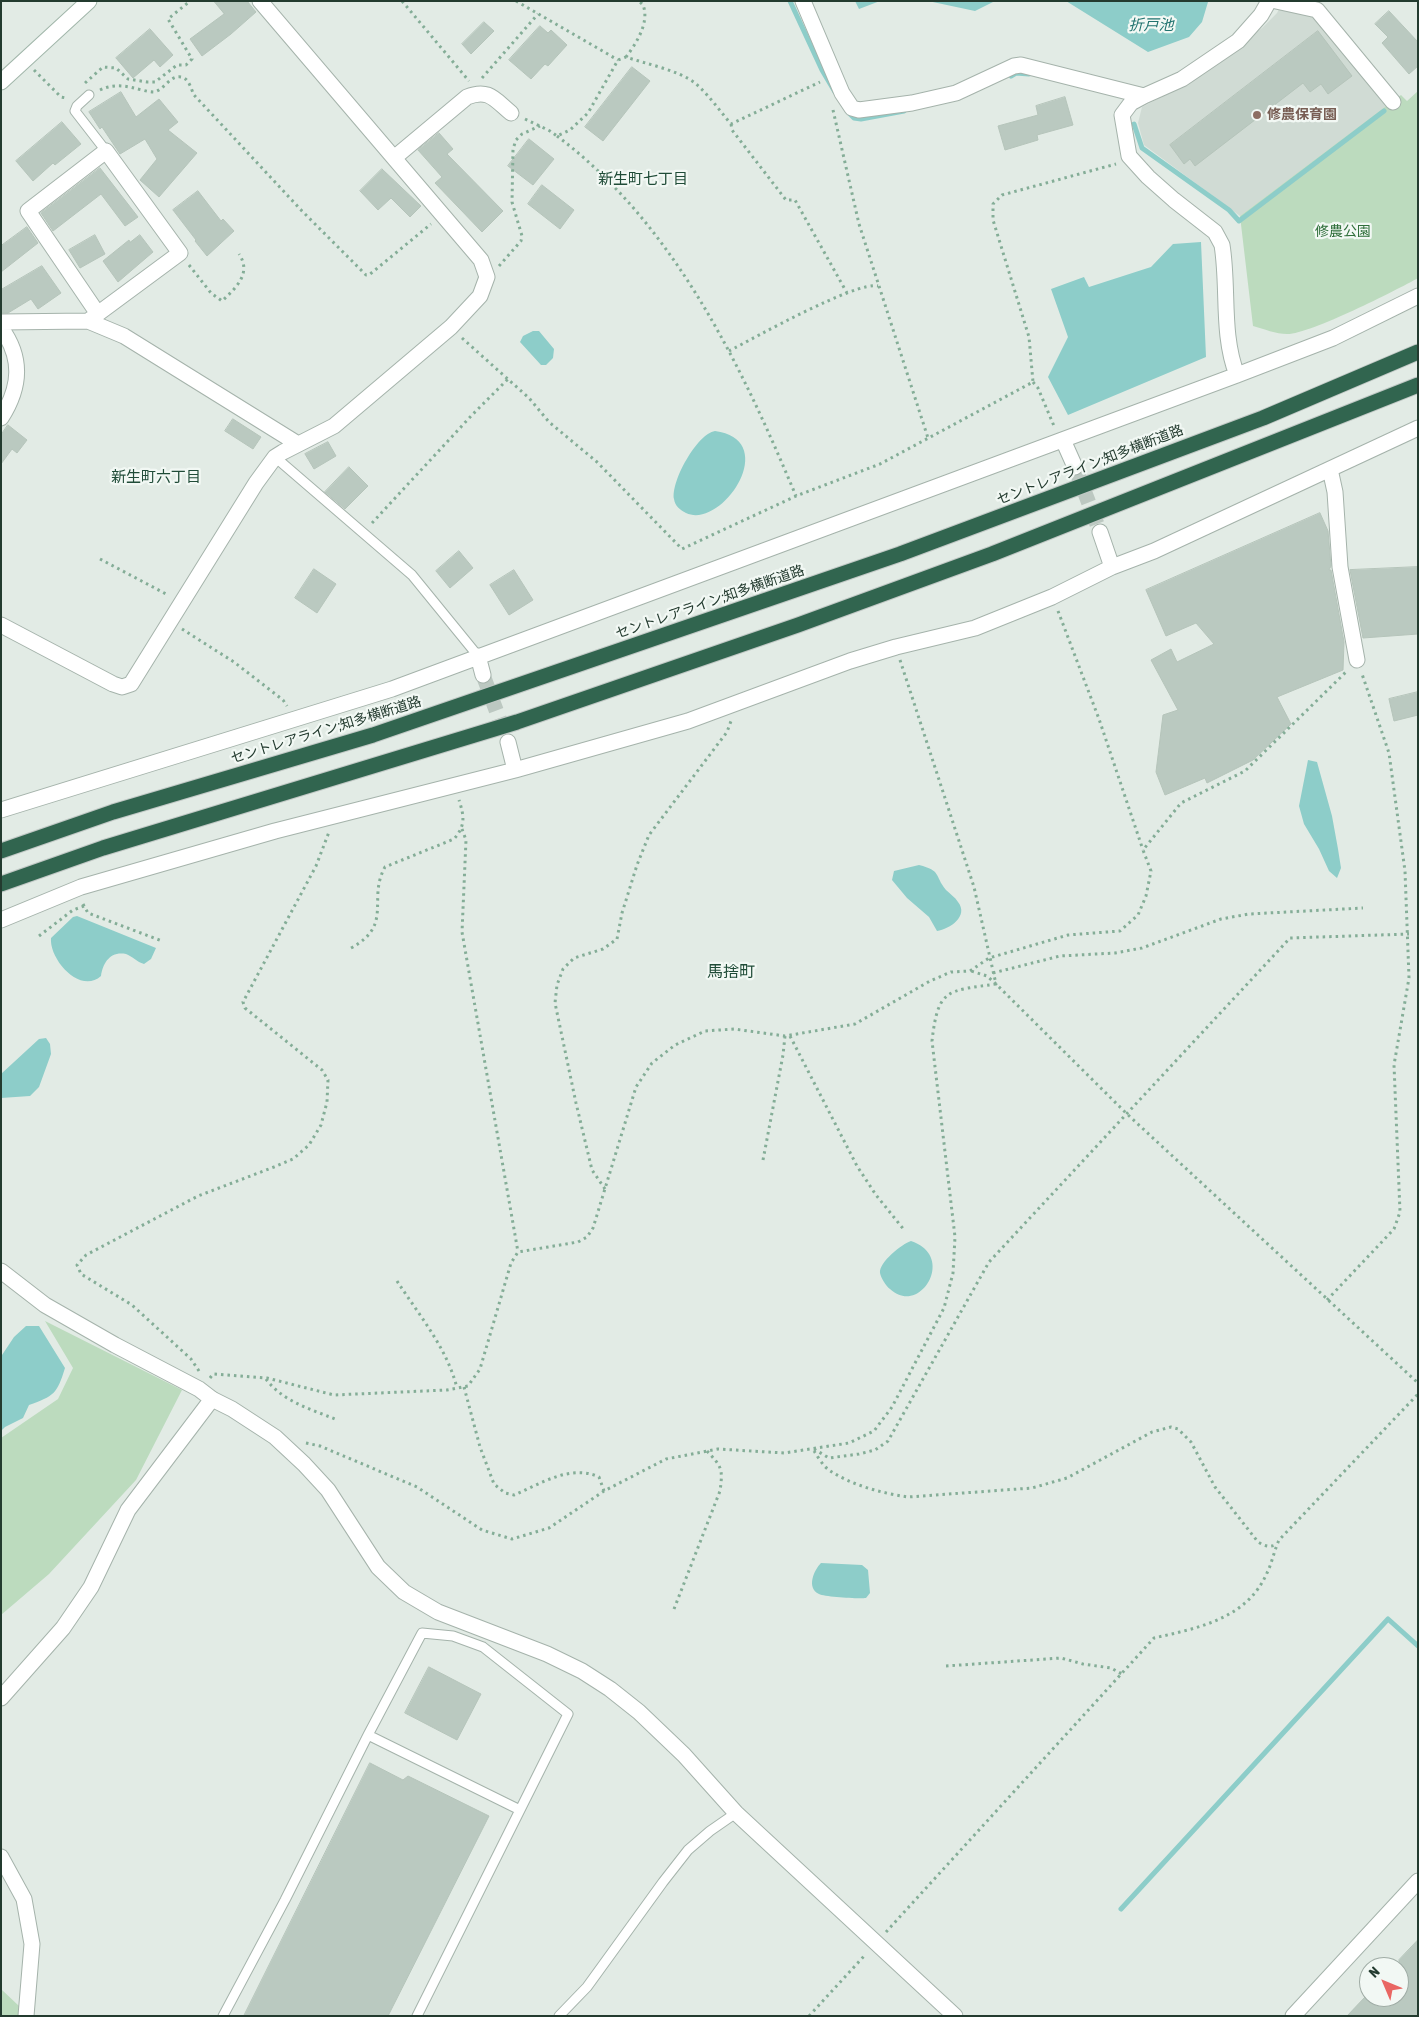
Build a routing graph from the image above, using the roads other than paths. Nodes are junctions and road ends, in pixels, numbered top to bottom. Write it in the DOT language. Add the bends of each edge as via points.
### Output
graph roads {
  1 [pos="89,1"];
  2 [pos="260,1"];
  3 [pos="803,1"];
  4 [pos="1269,1"];
  5 [pos="1276,1"];
  6 [pos="1,82"];
  7 [pos="89,95"];
  8 [pos="1144,96"];
  9 [pos="1393,102"];
  10 [pos="511,113"];
  11 [pos="106,151"];
  12 [pos="394,158"];
  13 [pos="1418,296"];
  14 [pos="93,318"];
  15 [pos="1,322"];
  16 [pos="1,328"];
  17 [pos="1418,352"];
  18 [pos="1237,375"];
  19 [pos="1418,385"];
  20 [pos="1399,393"];
  21 [pos="1418,397"];
  22 [pos="1,418"];
  23 [pos="1418,428"];
  24 [pos="1063,440"];
  25 [pos="298,444"];
  26 [pos="275,458"];
  27 [pos="1075,467"];
  28 [pos="1330,469"];
  29 [pos="1100,532"];
  30 [pos="1112,567"];
  31 [pos="1,625"];
  32 [pos="478,656"];
  33 [pos="1357,660"];
  34 [pos="483,675"];
  35 [pos="508,742"];
  36 [pos="515,770"];
  37 [pos="1,810"];
  38 [pos="1,852"];
  39 [pos="1,884"];
  40 [pos="1,920"];
  41 [pos="1,1272"];
  42 [pos="212,1399"];
  43 [pos="1,1698"];
  44 [pos="368,1735"];
  45 [pos="520,1810"];
  46 [pos="736,1813"];
  47 [pos="1,1857"];
  48 [pos="1418,1881"];
  49 [pos="26,2016"];
  50 [pos="223,2016"];
  51 [pos="417,2016"];
  52 [pos="559,2016"];
  53 [pos="955,2016"];
  54 [pos="1293,2016"];
  1 -- 6 [label="street"];
  2 -- 12 [label="street"];
  3 -- 8 [label="street" via="842,93 852,108 859,110 956,93 1021,65"];
  4 -- 8 [label="street" via="1238,41 1182,79"];
  5 -- 9 [label="street" via="1316,10"];
  7 -- 11 [label="lane" via="75,111"];
  8 -- 18 [label="street" via="1132,103 1122,115 1129,156 1161,188 1215,232 1222,245 1228,338"];
  10 -- 12 [label="street" via="490,95 475,90"];
  11 -- 14 [label="street" via="28,211"];
  11 -- 14 [label="street" via="180,252"];
  12 -- 25 [label="street" via="481,260 487,277 480,296 451,327 334,426"];
  13 -- 18 [label="street" via="1333,338"];
  14 -- 15 [label="street"];
  14 -- 25 [label="street"];
  16 -- 22 [label="street" via="10,340 18,365 16,386"];
  17 -- 38 [label="highway, セントレアライン;知多横断道路" via="1263,418 900,554 373,735 113,812"];
  18 -- 24 [label="street"];
  19 -- 20 [label="highway"];
  20 -- 21 [label="highway"];
  20 -- 39 [label="highway" via="992,554 798,625 517,722 103,848"];
  23 -- 28 [label="street"];
  24 -- 27 [label="street"];
  24 -- 32 [label="street"];
  25 -- 26 [label="street"];
  26 -- 31 [label="street" via="256,483 132,684 122,687 113,684"];
  26 -- 32 [label="lane" via="412,575"];
  28 -- 30 [label="street" via="1154,551"];
  28 -- 33 [label="street" via="1335,492 1340,567"];
  29 -- 30 [label="street"];
  30 -- 36 [label="street" via="1052,597 975,628 850,661 688,721"];
  32 -- 34 [label="street"];
  32 -- 37 [label="street" via="392,689"];
  35 -- 36 [label="street"];
  36 -- 40 [label="street" via="331,816 81,887"];
  41 -- 42 [label="street" via="53,1309 115,1345 202,1385"];
  42 -- 43 [label="street" via="128,1510 91,1587 63,1628"];
  42 -- 46 [label="street" via="268,1432 304,1464 328,1490 378,1567 404,1592 438,1612 547,1654 610,1689 684,1755"];
  44 -- 45 [label="lane"];
  44 -- 45 [label="lane" via="422,1633 453,1636 483,1648 568,1714"];
  44 -- 50 [label="lane"];
  45 -- 51 [label="lane"];
  46 -- 52 [label="lane" via="688,1850 587,1987"];
  46 -- 53 [label="street"];
  47 -- 49 [label="street" via="24,1899 32,1944"];
  48 -- 54 [label="street"];
}
